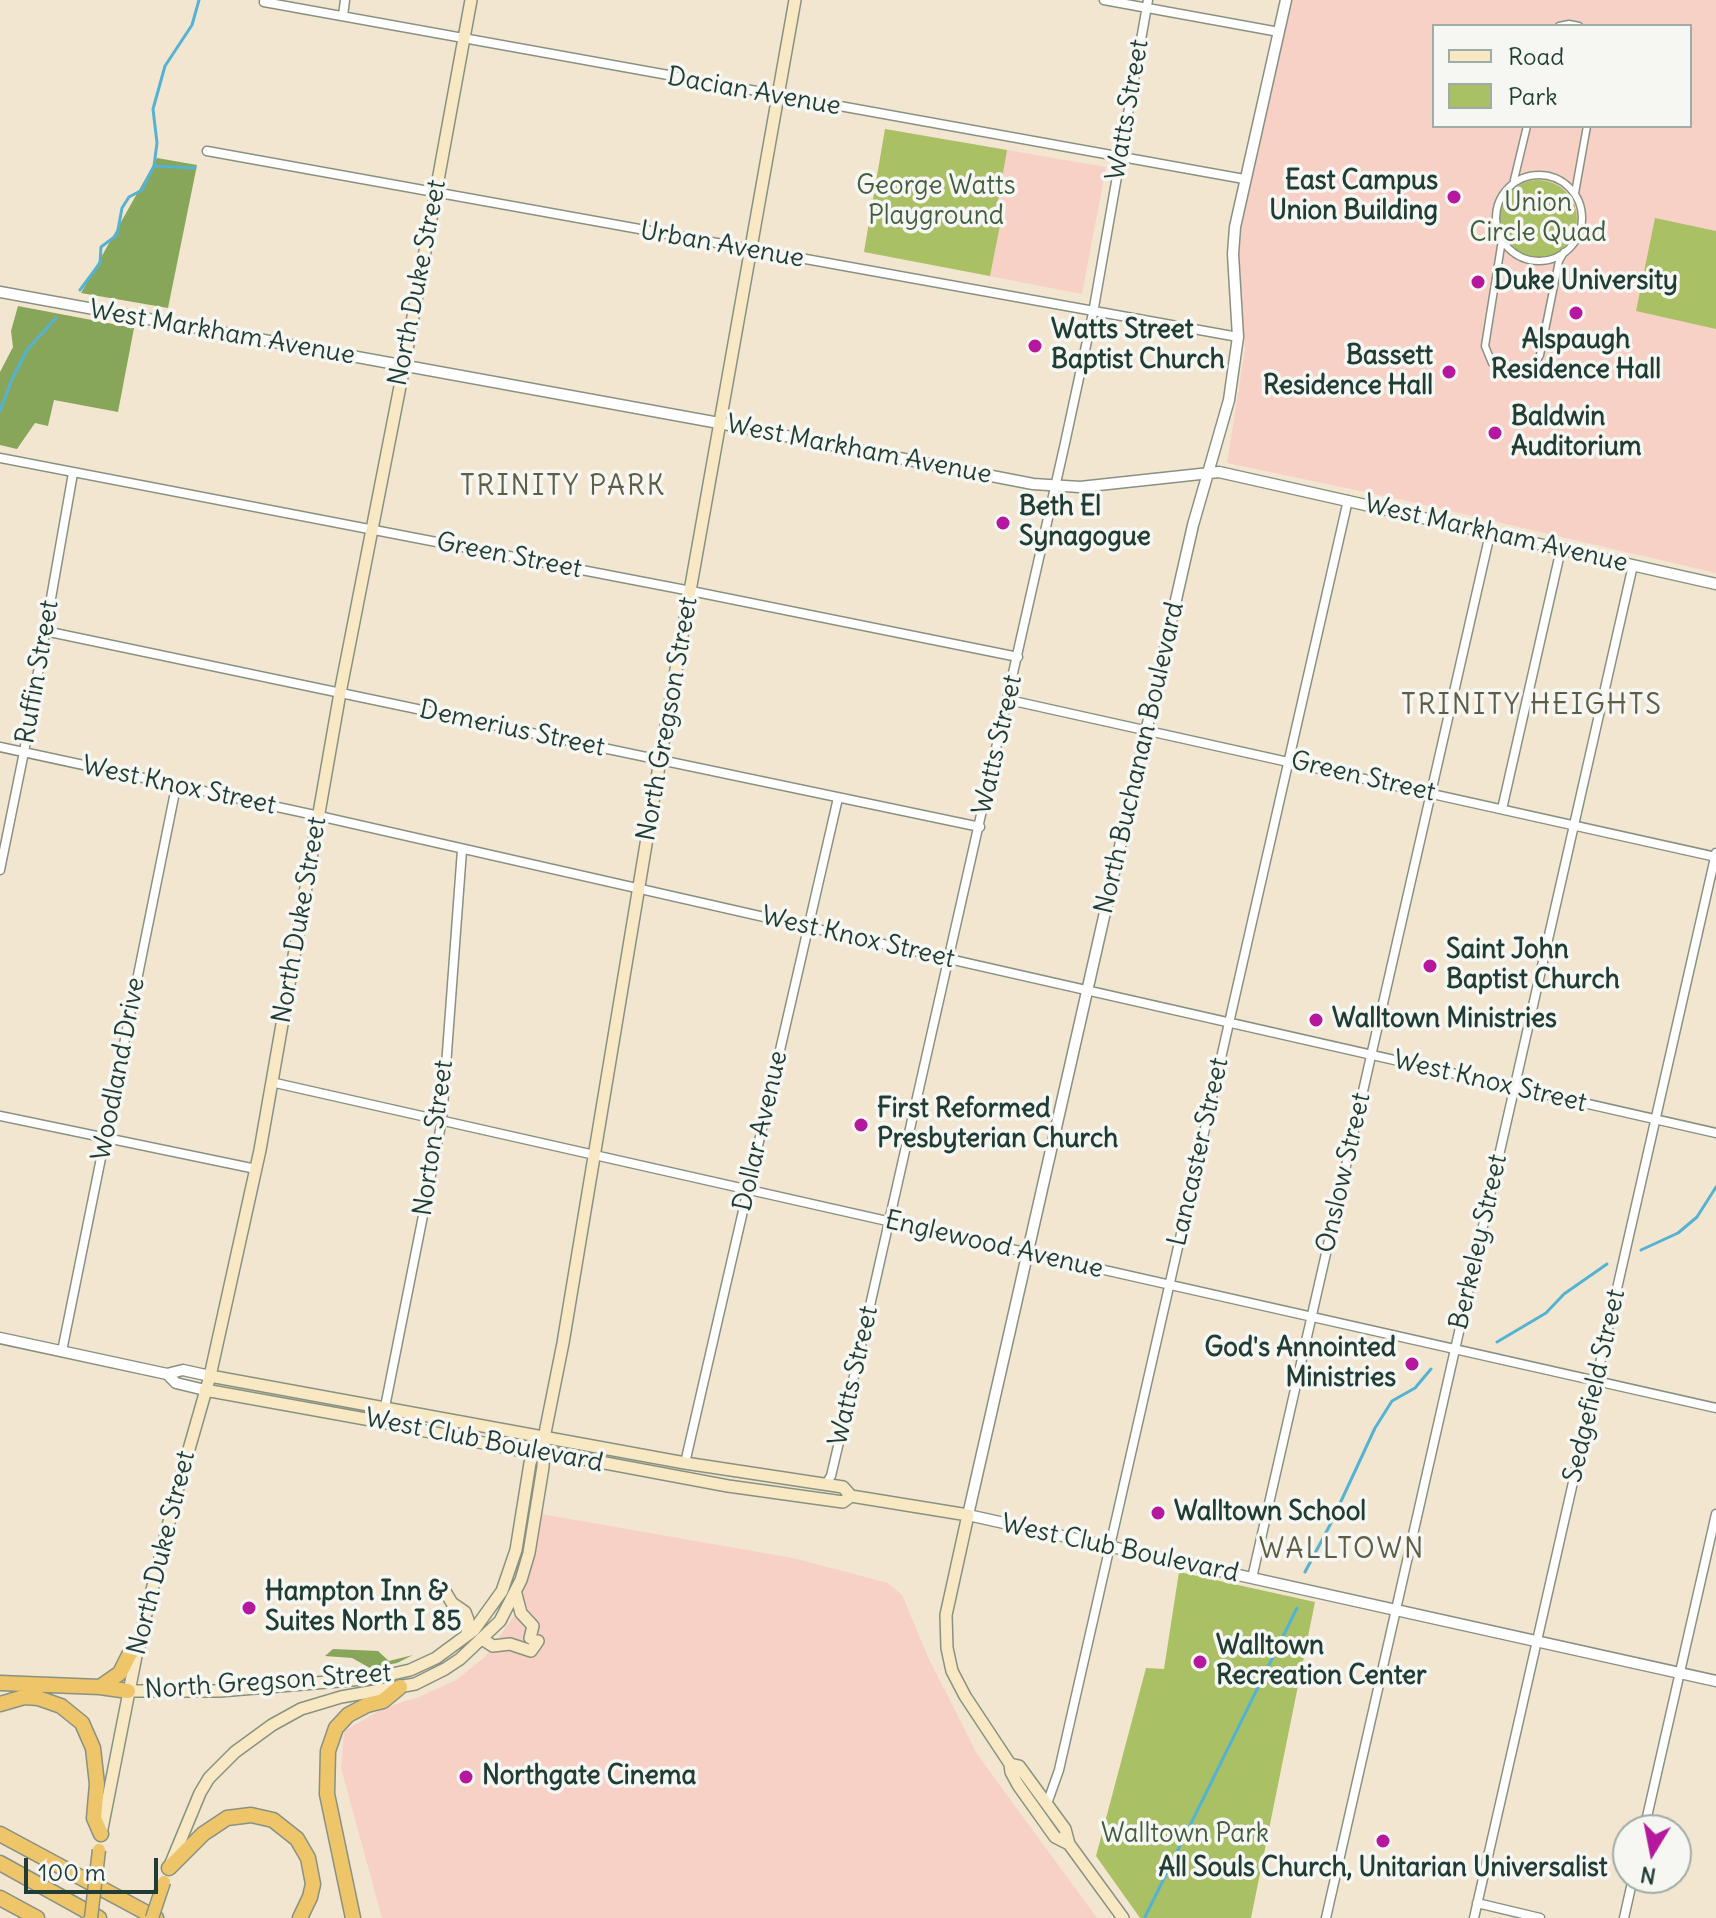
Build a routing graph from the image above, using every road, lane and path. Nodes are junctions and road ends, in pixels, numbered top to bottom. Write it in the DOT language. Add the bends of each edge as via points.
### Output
graph roads {
  1 [pos="345,0"];
  2 [pos="471,0"];
  3 [pos="795,0"];
  4 [pos="1104,0"];
  5 [pos="1286,0"];
  6 [pos="264,2"];
  7 [pos="1147,4"];
  8 [pos="343,16"];
  9 [pos="1279,32"];
  10 [pos="464,38"];
  11 [pos="777,96"];
  12 [pos="1527,128"];
  13 [pos="1587,128"];
  14 [pos="207,151"];
  15 [pos="1120,157"];
  16 [pos="1244,179"];
  17 [pos="1512,185"];
  18 [pos="435,193"];
  19 [pos="1575,196"];
  20 [pos="1502,240"];
  21 [pos="750,250"];
  22 [pos="1564,252"];
  23 [pos="0,292"];
  24 [pos="1093,313"];
  25 [pos="1238,337"];
  26 [pos="404,366"];
  27 [pos="719,423"];
  28 [pos="0,458"];
  29 [pos="1210,472"];
  30 [pos="73,473"];
  31 [pos="1055,487"];
  32 [pos="1348,500"];
  33 [pos="372,529"];
  34 [pos="1490,534"];
  35 [pos="1561,549"];
  36 [pos="1633,565"];
  37 [pos="1716,584"];
  38 [pos="690,591"];
  39 [pos="45,631"];
  40 [pos="1018,657"];
  41 [pos="340,693"];
  42 [pos="1009,700"];
  43 [pos="1145,729"];
  44 [pos="0,747"];
  45 [pos="24,752"];
  46 [pos="660,760"];
  47 [pos="1287,760"];
  48 [pos="176,787"];
  49 [pos="1430,793"];
  50 [pos="838,798"];
  51 [pos="1502,809"];
  52 [pos="319,816"];
  53 [pos="1573,825"];
  54 [pos="980,827"];
  55 [pos="462,850"];
  56 [pos="1716,856"];
  57 [pos="0,870"];
  58 [pos="638,889"];
  59 [pos="808,926"];
  60 [pos="949,960"];
  61 [pos="1087,991"];
  62 [pos="1228,1023"];
  63 [pos="1371,1055"];
  64 [pos="271,1082"];
  65 [pos="1514,1087"];
  66 [pos="0,1116"];
  67 [pos="442,1120"];
  68 [pos="1656,1120"];
  69 [pos="1716,1133"];
  70 [pos="105,1138"];
  71 [pos="594,1153"];
  72 [pos="256,1169"];
  73 [pos="748,1188"];
  74 [pos="889,1221"];
  75 [pos="1028,1253"];
  76 [pos="1168,1285"];
  77 [pos="1311,1316"];
  78 [pos="0,1338"];
  79 [pos="1454,1348"];
  80 [pos="62,1351"];
  81 [pos="167,1374"];
  82 [pos="210,1376"];
  83 [pos="1597,1381"];
  84 [pos="205,1390"];
  85 [pos="1716,1408"];
  86 [pos="384,1415"];
  87 [pos="544,1438"];
  88 [pos="532,1453"];
  89 [pos="545,1453"];
  90 [pos="685,1463"];
  91 [pos="826,1484"];
  92 [pos="789,1495"];
  93 [pos="851,1496"];
  94 [pos="1716,1514"];
  95 [pos="968,1515"];
  96 [pos="1110,1546"];
  97 [pos="1252,1578"];
  98 [pos="443,1588"];
  99 [pos="516,1594"];
  100 [pos="1394,1609"];
  101 [pos="467,1635"];
  102 [pos="482,1639"];
  103 [pos="1536,1642"];
  104 [pos="138,1646"];
  105 [pos="1680,1673"];
  106 [pos="1716,1681"];
  107 [pos="0,1683"];
  108 [pos="100,1687"];
  109 [pos="400,1687"];
  110 [pos="128,1691"];
  111 [pos="0,1704"];
  112 [pos="1010,1764"];
  113 [pos="1047,1804"];
  114 [pos="1648,1814"];
  115 [pos="0,1824"];
  116 [pos="0,1834"];
  117 [pos="101,1834"];
  118 [pos="1069,1844"];
  119 [pos="99,1850"];
  120 [pos="0,1863"];
  121 [pos="60,1866"];
  122 [pos="167,1875"];
  123 [pos="1629,1894"];
  124 [pos="0,1898"];
  125 [pos="1477,1903"];
  126 [pos="37,1918"];
  127 [pos="91,1918"];
  128 [pos="99,1918"];
  129 [pos="154,1918"];
  130 [pos="300,1918"];
  131 [pos="353,1918"];
  132 [pos="1123,1918"];
  133 [pos="1326,1918"];
  134 [pos="1474,1918"];
  135 [pos="1540,1918"];
  136 [pos="1624,1918"];
  1 -- 8 [label="street"];
  2 -- 10 [label="main road, North Duke Street"];
  3 -- 11 [label="main road, North Gregson Street"];
  4 -- 7 [label="street"];
  5 -- 9 [label="street, North Buchanan Boulevard"];
  6 -- 8 [label="street, Dacian Avenue"];
  7 -- 9 [label="street"];
  7 -- 15 [label="street, Watts Street"];
  8 -- 10 [label="street, Dacian Avenue"];
  9 -- 16 [label="street, North Buchanan Boulevard"];
  10 -- 11 [label="street, Dacian Avenue"];
  10 -- 18 [label="main road, North Duke Street"];
  11 -- 15 [label="street, Dacian Avenue"];
  11 -- 21 [label="main road, North Gregson Street"];
  12 -- 17 [label="street"];
  13 -- 19 [label="street"];
  14 -- 18 [label="street, Urban Avenue"];
  15 -- 16 [label="street, Dacian Avenue"];
  15 -- 24 [label="street, Watts Street"];
  16 -- 25 [label="street, North Buchanan Boulevard" via="1233,254"];
  17 -- 19 [label="street" via="1529,176 1545,176 1563,182"];
  17 -- 20 [label="street" via="1496,212"];
  18 -- 21 [label="street, Urban Avenue"];
  18 -- 26 [label="main road, North Duke Street"];
  19 -- 22 [label="street" via="1580,227"];
  20 -- 22 [label="street" via="1532,260"];
  20 -- 22 [label="street" via="1485,346 1492,363 1509,371 1524,370 1540,355"];
  21 -- 24 [label="street, Urban Avenue"];
  21 -- 27 [label="main road, North Gregson Street"];
  23 -- 26 [label="street, West Markham Avenue"];
  24 -- 25 [label="street, Urban Avenue"];
  24 -- 31 [label="street, Watts Street"];
  25 -- 29 [label="street, North Buchanan Boulevard"];
  26 -- 27 [label="street, West Markham Avenue"];
  26 -- 33 [label="main road, North Duke Street"];
  27 -- 31 [label="street, West Markham Avenue"];
  27 -- 38 [label="main road, North Gregson Street"];
  28 -- 30 [label="street, Green Street"];
  29 -- 31 [label="street, West Markham Avenue"];
  29 -- 32 [label="street, West Markham Avenue"];
  29 -- 43 [label="street, North Buchanan Boulevard" via="1198,503"];
  30 -- 33 [label="street, Green Street"];
  30 -- 39 [label="street, Ruffin Street"];
  31 -- 40 [label="street, Watts Street"];
  32 -- 34 [label="street, West Markham Avenue"];
  32 -- 47 [label="street, Lancaster Street"];
  33 -- 38 [label="street, Green Street"];
  33 -- 41 [label="main road, North Duke Street"];
  34 -- 35 [label="street, West Markham Avenue"];
  34 -- 49 [label="street, Onslow Street"];
  35 -- 36 [label="street, West Markham Avenue"];
  35 -- 51 [label="street"];
  36 -- 37 [label="street, West Markham Avenue"];
  36 -- 53 [label="street, Berkeley Street"];
  38 -- 40 [label="street, Green Street"];
  38 -- 46 [label="main road, North Gregson Street"];
  39 -- 41 [label="street, Demerius Street"];
  39 -- 45 [label="street, Ruffin Street"];
  40 -- 42 [label="street, Watts Street"];
  41 -- 46 [label="street, Demerius Street"];
  41 -- 52 [label="main road, North Duke Street"];
  42 -- 43 [label="street, Green Street"];
  42 -- 54 [label="street, Watts Street"];
  43 -- 47 [label="street, Green Street"];
  43 -- 61 [label="street, North Buchanan Boulevard"];
  44 -- 45 [label="street, West Knox Street"];
  45 -- 48 [label="street, West Knox Street"];
  45 -- 57 [label="street, Ruffin Street"];
  46 -- 50 [label="street, Demerius Street"];
  46 -- 58 [label="main road, North Gregson Street"];
  47 -- 49 [label="street, Green Street"];
  47 -- 62 [label="street, Lancaster Street"];
  48 -- 52 [label="street, West Knox Street"];
  48 -- 70 [label="street, Woodland Drive"];
  49 -- 51 [label="street, Green Street"];
  49 -- 63 [label="street, Onslow Street"];
  50 -- 54 [label="street, Demerius Street"];
  50 -- 59 [label="street, Dollar Avenue"];
  51 -- 53 [label="street, Green Street"];
  52 -- 55 [label="street, West Knox Street"];
  52 -- 64 [label="main road, North Duke Street"];
  53 -- 56 [label="street, Green Street"];
  53 -- 65 [label="street, Berkeley Street"];
  54 -- 60 [label="street, Watts Street"];
  55 -- 58 [label="street, West Knox Street"];
  55 -- 67 [label="street, Norton Street"];
  56 -- 68 [label="street, Sedgefield Street"];
  58 -- 59 [label="street, West Knox Street"];
  58 -- 71 [label="main road, North Gregson Street"];
  59 -- 60 [label="street, West Knox Street"];
  59 -- 73 [label="street, Dollar Avenue"];
  60 -- 61 [label="street, West Knox Street"];
  60 -- 74 [label="street, Watts Street"];
  61 -- 62 [label="street, West Knox Street"];
  61 -- 75 [label="street, North Buchanan Boulevard"];
  62 -- 63 [label="street, West Knox Street"];
  62 -- 76 [label="street, Lancaster Street"];
  63 -- 65 [label="street, West Knox Street"];
  63 -- 77 [label="street, Onslow Street"];
  64 -- 67 [label="street, Englewood Avenue"];
  64 -- 72 [label="main road, North Duke Street"];
  65 -- 68 [label="street, West Knox Street"];
  65 -- 79 [label="street, Berkeley Street"];
  66 -- 70 [label="street"];
  67 -- 71 [label="street, Englewood Avenue"];
  67 -- 86 [label="street, Norton Street"];
  68 -- 69 [label="street, West Knox Street"];
  68 -- 83 [label="street, Sedgefield Street"];
  70 -- 72 [label="street"];
  70 -- 80 [label="street, Woodland Drive"];
  71 -- 73 [label="street, Englewood Avenue"];
  71 -- 87 [label="main road, North Gregson Street"];
  72 -- 82 [label="main road, North Duke Street"];
  73 -- 74 [label="street, Englewood Avenue"];
  73 -- 90 [label="street, Dollar Avenue"];
  74 -- 75 [label="street, Englewood Avenue"];
  74 -- 91 [label="street, Watts Street"];
  75 -- 76 [label="street, Englewood Avenue"];
  75 -- 95 [label="street, North Buchanan Boulevard"];
  76 -- 77 [label="street, Englewood Avenue"];
  76 -- 96 [label="street, Lancaster Street"];
  77 -- 79 [label="street, Englewood Avenue"];
  77 -- 97 [label="street, Onslow Street"];
  78 -- 80 [label="street, West Club Boulevard"];
  79 -- 83 [label="street, Englewood Avenue"];
  79 -- 100 [label="street, Berkeley Street"];
  80 -- 81 [label="street, West Club Boulevard"];
  81 -- 82 [label="street, West Club Boulevard" via="183,1370"];
  81 -- 84 [label="street, West Club Boulevard" via="176,1383"];
  82 -- 84 [label="main road, North Duke Street"];
  82 -- 86 [label="main road, West Club Boulevard"];
  83 -- 85 [label="street, Englewood Avenue"];
  83 -- 103 [label="street, Sedgefield Street"];
  84 -- 86 [label="main road, West Club Boulevard"];
  84 -- 104 [label="main road, North Duke Street"];
  86 -- 87 [label="main road, West Club Boulevard"];
  86 -- 88 [label="main road, West Club Boulevard"];
  87 -- 88 [label="main road, North Gregson Street"];
  87 -- 89 [label="main road, North Gregson Street"];
  87 -- 90 [label="main road, West Club Boulevard"];
  88 -- 89 [label="main road, West Club Boulevard"];
  88 -- 101 [label="main road, North Gregson Street" via="508,1576 497,1601"];
  89 -- 92 [label="main road, West Club Boulevard"];
  89 -- 99 [label="main road, North Gregson Street" via="529,1553"];
  90 -- 91 [label="main road, West Club Boulevard"];
  91 -- 92 [label="main road" via="813,1493"];
  91 -- 93 [label="main road, West Club Boulevard" via="846,1488"];
  92 -- 93 [label="main road, West Club Boulevard" via="843,1502"];
  93 -- 95 [label="main road, West Club Boulevard"];
  94 -- 105 [label="street"];
  95 -- 96 [label="street, West Club Boulevard"];
  95 -- 112 [label="main road" via="948,1601 948,1653 959,1685"];
  96 -- 97 [label="street, West Club Boulevard"];
  96 -- 113 [label="street, Lancaster Street"];
  97 -- 100 [label="street, West Club Boulevard"];
  98 -- 101 [label="main road" via="465,1612"];
  99 -- 102 [label="main road, North Gregson Street"];
  99 -- 102 [label="main road" via="521,1613 533,1626 531,1651 510,1644 493,1646"];
  100 -- 103 [label="street, West Club Boulevard"];
  100 -- 133 [label="street, Berkeley Street"];
  101 -- 110 [label="main road, North Gregson Street" via="423,1665 375,1678 220,1691"];
  102 -- 109 [label="main road, North Gregson Street" via="430,1678"];
  103 -- 105 [label="street, West Club Boulevard"];
  103 -- 125 [label="street, Sedgefield Street"];
  104 -- 108 [label="highway" via="120,1673"];
  104 -- 110 [label="main road, North Duke Street"];
  105 -- 106 [label="street, West Club Boulevard"];
  105 -- 114 [label="street"];
  107 -- 108 [label="highway"];
  108 -- 110 [label="highway"];
  109 -- 122 [label="main road, North Gregson Street" via="320,1702 285,1717 235,1752 209,1778"];
  109 -- 131 [label="highway" via="383,1701 348,1715 336,1728 328,1751 327,1794"];
  110 -- 117 [label="main road, North Duke Street"];
  111 -- 117 [label="highway" via="38,1698 61,1706 82,1723 93,1748 94,1818"];
  112 -- 113 [label="main road" via="1019,1766"];
  112 -- 118 [label="main road" via="1018,1785 1055,1837"];
  113 -- 118 [label="main road"];
  115 -- 121 [label="highway"];
  116 -- 121 [label="highway"];
  118 -- 132 [label="main road"];
  119 -- 127 [label="highway, bridge"];
  120 -- 128 [label="highway"];
  121 -- 129 [label="highway"];
  122 -- 129 [label="highway, North Gregson Street, bridge"];
  122 -- 130 [label="highway" via="203,1834 227,1818 251,1815 273,1820 297,1839 308,1858 313,1884"];
  123 -- 136 [label="street"];
  124 -- 126 [label="highway"];
  125 -- 134 [label="street, Sedgefield Street"];
  125 -- 135 [label="street"];
}
